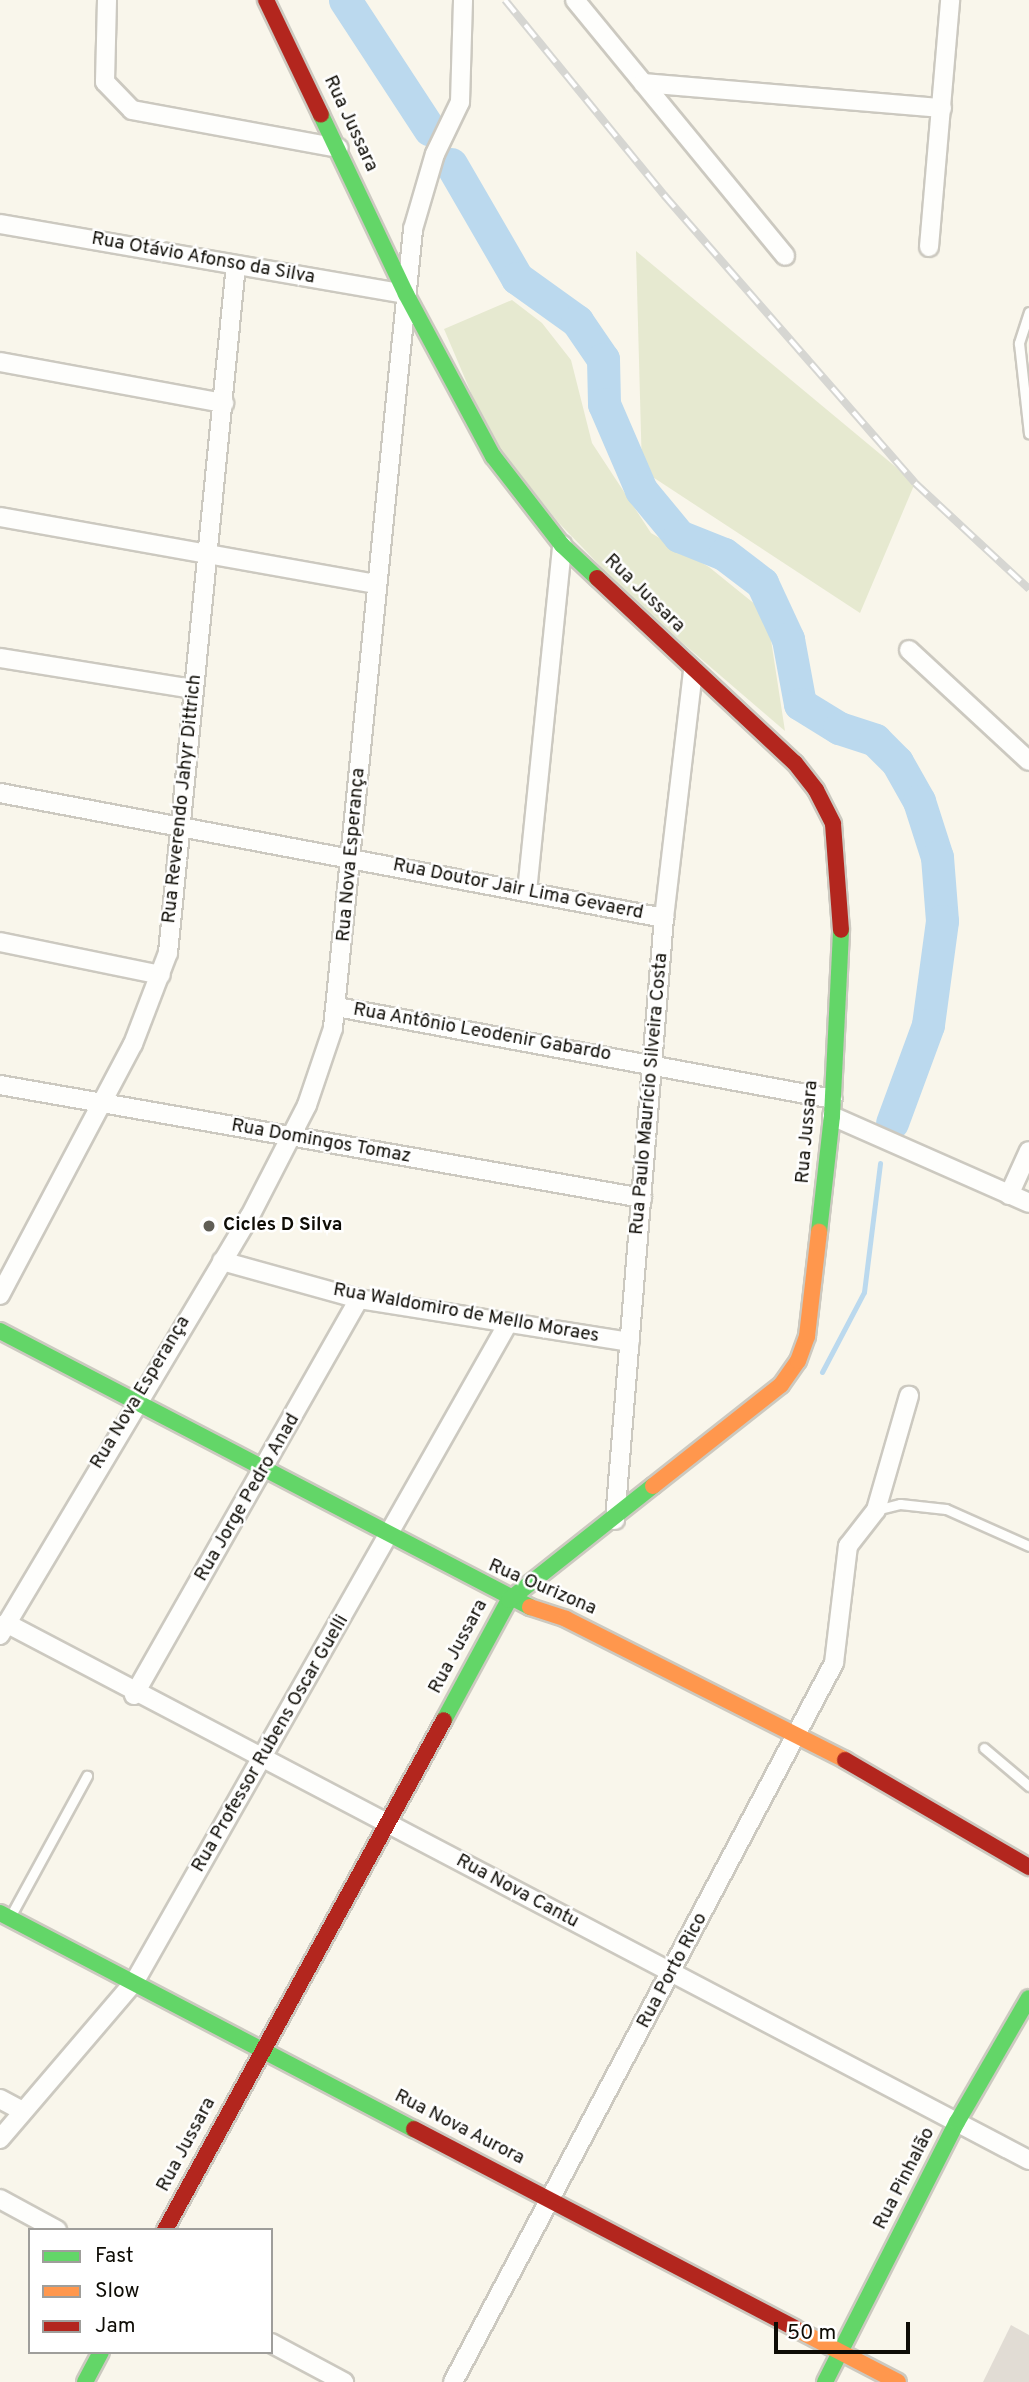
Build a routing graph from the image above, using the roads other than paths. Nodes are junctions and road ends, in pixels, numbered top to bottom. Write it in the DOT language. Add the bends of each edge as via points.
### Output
graph roads {
  1 [pos="107,0"];
  2 [pos="266,0"];
  3 [pos="463,0"];
  4 [pos="575,0"];
  5 [pos="950,0"];
  6 [pos="643,83"];
  7 [pos="942,108"];
  8 [pos="339,148"];
  9 [pos="0,224"];
  10 [pos="929,247"];
  11 [pos="785,257"];
  12 [pos="236,265"];
  13 [pos="406,294"];
  14 [pos="1029,312"];
  15 [pos="0,362"];
  16 [pos="223,403"];
  17 [pos="1029,433"];
  18 [pos="0,517"];
  19 [pos="562,544"];
  20 [pos="210,554"];
  21 [pos="376,584"];
  22 [pos="909,650"];
  23 [pos="0,658"];
  24 [pos="693,670"];
  25 [pos="193,689"];
  26 [pos="1029,761"];
  27 [pos="0,793"];
  28 [pos="181,827"];
  29 [pos="353,858"];
  30 [pos="527,892"];
  31 [pos="664,918"];
  32 [pos="0,942"];
  33 [pos="161,975"];
  34 [pos="337,1007"];
  35 [pos="653,1063"];
  36 [pos="0,1085"];
  37 [pos="101,1103"];
  38 [pos="832,1108"];
  39 [pos="291,1137"];
  40 [pos="1029,1151"];
  41 [pos="1009,1195"];
  42 [pos="642,1198"];
  43 [pos="1029,1203"];
  44 [pos="222,1261"];
  45 [pos="0,1295"];
  46 [pos="359,1299"];
  47 [pos="508,1325"];
  48 [pos="0,1331"];
  49 [pos="630,1342"];
  50 [pos="909,1396"];
  51 [pos="134,1402"];
  52 [pos="263,1472"];
  53 [pos="876,1510"];
  54 [pos="615,1520"];
  55 [pos="389,1536"];
  56 [pos="1029,1546"];
  57 [pos="509,1600"];
  58 [pos="3,1629"];
  59 [pos="134,1695"];
  60 [pos="801,1734"];
  61 [pos="985,1748"];
  62 [pos="263,1762"];
  63 [pos="87,1776"];
  64 [pos="1029,1786"];
  65 [pos="388,1824"];
  66 [pos="1029,1867"];
  67 [pos="4,1916"];
  68 [pos="672,1973"];
  69 [pos="135,1981"];
  70 [pos="1029,1998"];
  71 [pos="262,2050"];
  72 [pos="0,2099"];
  73 [pos="23,2111"];
  74 [pos="957,2122"];
  75 [pos="0,2139"];
  76 [pos="1029,2160"];
  77 [pos="549,2198"];
  78 [pos="0,2199"];
  79 [pos="53,2228"];
  80 [pos="166,2228"];
  81 [pos="273,2344"];
  82 [pos="842,2349"];
  83 [pos="100,2354"];
  84 [pos="85,2382"];
  85 [pos="344,2382"];
  86 [pos="453,2382"];
  87 [pos="825,2382"];
  88 [pos="898,2382"];
  1 -- 8 [label="street" via="105,82 132,110"];
  2 -- 8 [label="street, Rua Jussara"];
  3 -- 13 [label="street, Rua Nova Esperança" via="460,102 423,193"];
  4 -- 6 [label="street"];
  5 -- 7 [label="street"];
  6 -- 7 [label="street"];
  6 -- 11 [label="street"];
  7 -- 10 [label="street"];
  8 -- 13 [label="street, Rua Jussara"];
  9 -- 12 [label="street, Rua Otávio Afonso da Silva"];
  12 -- 13 [label="street, Rua Otávio Afonso da Silva"];
  12 -- 16 [label="street, Rua Reverendo Jahyr Dittrich"];
  13 -- 19 [label="street, Rua Jussara" via="493,456"];
  13 -- 21 [label="street, Rua Nova Esperança"];
  14 -- 17 [label="lane" via="1018,343"];
  15 -- 16 [label="street"];
  16 -- 20 [label="street, Rua Reverendo Jahyr Dittrich"];
  18 -- 20 [label="street"];
  19 -- 24 [label="street, Rua Jussara"];
  19 -- 30 [label="street"];
  20 -- 21 [label="street"];
  20 -- 25 [label="street, Rua Reverendo Jahyr Dittrich"];
  21 -- 29 [label="street, Rua Nova Esperança"];
  22 -- 26 [label="street"];
  23 -- 25 [label="street"];
  24 -- 31 [label="street, Rua Paulo Maurício Silveira Costa"];
  24 -- 38 [label="street, Rua Jussara" via="795,763 833,824 843,899"];
  25 -- 28 [label="street, Rua Reverendo Jahyr Dittrich"];
  27 -- 28 [label="street, Rua Doutor Jair Lima Gevaerd"];
  28 -- 29 [label="street, Rua Doutor Jair Lima Gevaerd"];
  28 -- 33 [label="street, Rua Reverendo Jahyr Dittrich"];
  29 -- 30 [label="street, Rua Doutor Jair Lima Gevaerd"];
  29 -- 34 [label="street, Rua Nova Esperança"];
  30 -- 31 [label="street, Rua Doutor Jair Lima Gevaerd"];
  31 -- 35 [label="street, Rua Paulo Maurício Silveira Costa"];
  32 -- 33 [label="street"];
  33 -- 37 [label="street, Rua Reverendo Jahyr Dittrich"];
  34 -- 35 [label="street, Rua Antônio Leodenir Gabardo"];
  34 -- 39 [label="street, Rua Nova Esperança" via="307,1105"];
  35 -- 38 [label="street, Rua Antônio Leodenir Gabardo"];
  35 -- 42 [label="street, Rua Paulo Maurício Silveira Costa"];
  36 -- 37 [label="street, Rua Domingos Tomaz"];
  37 -- 39 [label="street, Rua Domingos Tomaz"];
  37 -- 45 [label="street, Rua Reverendo Jahyr Dittrich"];
  38 -- 41 [label="street, Rua Antônio Leodenir Gabardo"];
  38 -- 54 [label="street, Rua Jussara" via="807,1336 798,1361 780,1385"];
  39 -- 42 [label="street, Rua Domingos Tomaz"];
  39 -- 44 [label="street, Rua Nova Esperança"];
  40 -- 41 [label="street"];
  41 -- 43 [label="street, Rua Antônio Leodenir Gabardo"];
  42 -- 49 [label="street, Rua Paulo Maurício Silveira Costa"];
  44 -- 46 [label="street, Rua Waldomiro de Mello Moraes"];
  44 -- 51 [label="street, Rua Nova Esperança"];
  46 -- 47 [label="street, Rua Waldomiro de Mello Moraes"];
  46 -- 52 [label="street, Rua Jorge Pedro Anad"];
  47 -- 49 [label="street, Rua Waldomiro de Mello Moraes"];
  47 -- 55 [label="street, Rua Professor Rubens Oscar Guelli"];
  48 -- 51 [label="street, Rua Ourizona"];
  49 -- 54 [label="street, Rua Paulo Maurício Silveira Costa"];
  50 -- 53 [label="street"];
  51 -- 52 [label="street, Rua Ourizona"];
  51 -- 58 [label="street, Rua Nova Esperança"];
  52 -- 55 [label="street, Rua Ourizona"];
  52 -- 59 [label="street, Rua Jorge Pedro Anad"];
  53 -- 56 [label="lane" via="900,1504 946,1509"];
  53 -- 60 [label="street, Rua Porto Rico" via="848,1546 834,1663"];
  54 -- 57 [label="street, Rua Jussara"];
  55 -- 57 [label="street, Rua Ourizona"];
  55 -- 62 [label="street, Rua Professor Rubens Oscar Guelli"];
  57 -- 60 [label="street, Rua Ourizona" via="566,1619"];
  57 -- 65 [label="street, Rua Jussara"];
  58 -- 59 [label="street, Rua Nova Cantu"];
  59 -- 62 [label="street, Rua Nova Cantu"];
  60 -- 66 [label="street, Rua Ourizona"];
  60 -- 68 [label="street, Rua Porto Rico"];
  61 -- 64 [label="lane"];
  62 -- 65 [label="street, Rua Nova Cantu"];
  62 -- 69 [label="street, Rua Professor Rubens Oscar Guelli"];
  63 -- 67 [label="lane"];
  65 -- 68 [label="street, Rua Nova Cantu"];
  65 -- 71 [label="street, Rua Jussara"];
  67 -- 69 [label="street, Rua Nova Aurora"];
  68 -- 74 [label="street, Rua Nova Cantu"];
  68 -- 77 [label="street, Rua Porto Rico"];
  69 -- 71 [label="street, Rua Nova Aurora"];
  69 -- 73 [label="street, Rua Professor Rubens Oscar Guelli"];
  70 -- 74 [label="street, Rua Pinhalão"];
  71 -- 77 [label="street, Rua Nova Aurora"];
  71 -- 80 [label="street, Rua Jussara"];
  72 -- 73 [label="street"];
  73 -- 75 [label="street, Rua Professor Rubens Oscar Guelli"];
  74 -- 76 [label="street, Rua Nova Cantu"];
  74 -- 82 [label="street, Rua Pinhalão"];
  77 -- 82 [label="street, Rua Nova Aurora"];
  77 -- 86 [label="street, Rua Porto Rico"];
  78 -- 79 [label="street"];
  81 -- 85 [label="street"];
  82 -- 87 [label="street, Rua Pinhalão"];
  82 -- 88 [label="street, Rua Nova Aurora"];
  83 -- 84 [label="street"];
}
